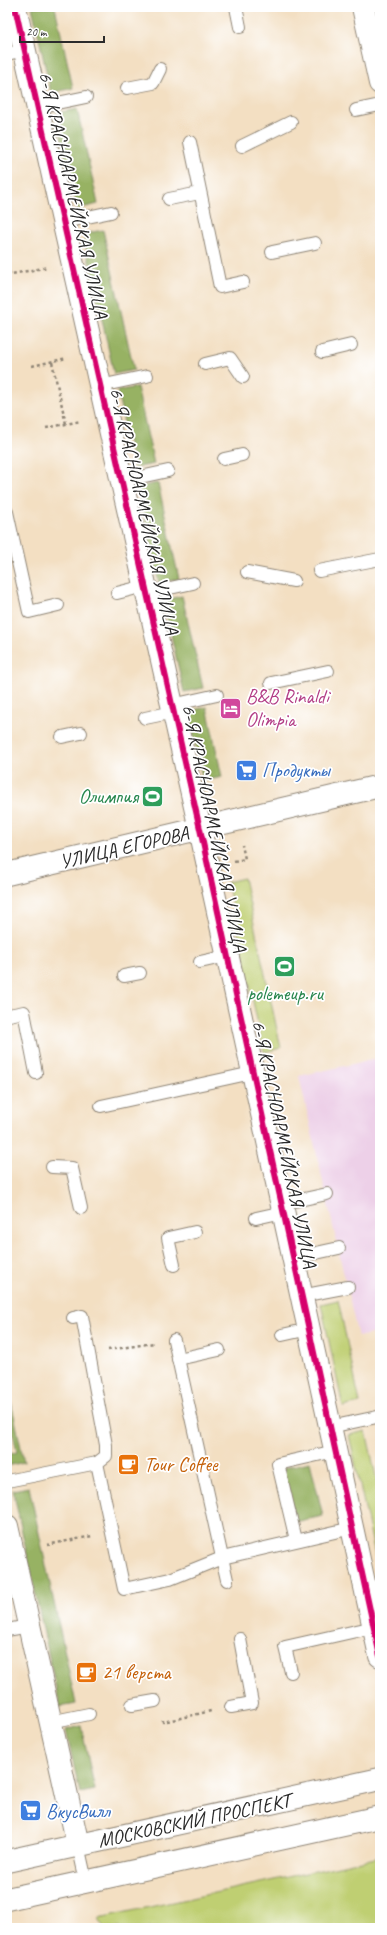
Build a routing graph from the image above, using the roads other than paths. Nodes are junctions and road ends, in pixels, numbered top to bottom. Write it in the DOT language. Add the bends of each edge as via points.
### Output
graph roads {
  1 [pos="15,7"];
  2 [pos="236,7"];
  3 [pos="363,7"];
  4 [pos="240,27"];
  5 [pos="16,52"];
  6 [pos="160,69"];
  7 [pos="379,77"];
  8 [pos="127,88"];
  9 [pos="86,97"];
  10 [pos="380,105"];
  11 [pos="38,107"];
  12 [pos="356,110"];
  13 [pos="291,122"];
  14 [pos="190,142"];
  15 [pos="242,146"];
  16 [pos="200,193"];
  17 [pos="169,199"];
  18 [pos="111,212"];
  19 [pos="64,222"];
  20 [pos="315,243"];
  21 [pos="272,252"];
  22 [pos="243,282"];
  23 [pos="351,345"];
  24 [pos="322,352"];
  25 [pos="205,364"];
  26 [pos="147,376"];
  27 [pos="243,377"];
  28 [pos="100,386"];
  29 [pos="242,454"];
  30 [pos="224,459"];
  31 [pos="168,471"];
  32 [pos="122,481"];
  33 [pos="7,512"];
  34 [pos="380,559"];
  35 [pos="247,572"];
  36 [pos="319,572"];
  37 [pos="294,581"];
  38 [pos="193,583"];
  39 [pos="146,590"];
  40 [pos="117,593"];
  41 [pos="58,605"];
  42 [pos="328,671"];
  43 [pos="271,683"];
  44 [pos="217,695"];
  45 [pos="173,709"];
  46 [pos="145,718"];
  47 [pos="81,733"];
  48 [pos="62,737"];
  49 [pos="379,790"];
  50 [pos="200,830"];
  51 [pos="7,874"];
  52 [pos="227,956"];
  53 [pos="200,962"];
  54 [pos="140,973"];
  55 [pos="124,976"];
  56 [pos="9,1015"];
  57 [pos="36,1073"];
  58 [pos="252,1073"];
  59 [pos="101,1106"];
  60 [pos="52,1167"];
  61 [pos="327,1194"];
  62 [pos="81,1208"];
  63 [pos="282,1208"];
  64 [pos="256,1218"];
  65 [pos="195,1232"];
  66 [pos="339,1248"];
  67 [pos="293,1258"];
  68 [pos="174,1265"];
  69 [pos="348,1287"];
  70 [pos="301,1296"];
  71 [pos="73,1318"];
  72 [pos="309,1329"];
  73 [pos="282,1335"];
  74 [pos="174,1340"];
  75 [pos="219,1350"];
  76 [pos="178,1358"];
  77 [pos="377,1417"];
  78 [pos="330,1427"];
  79 [pos="335,1451"];
  80 [pos="97,1463"];
  81 [pos="7,1481"];
  82 [pos="7,1526"];
  83 [pos="352,1528"];
  84 [pos="296,1540"];
  85 [pos="222,1558"];
  86 [pos="227,1580"];
  87 [pos="29,1626"];
  88 [pos="7,1630"];
  89 [pos="376,1632"];
  90 [pos="240,1639"];
  91 [pos="380,1656"];
  92 [pos="291,1672"];
  93 [pos="155,1701"];
  94 [pos="132,1705"];
  95 [pos="232,1707"];
  96 [pos="89,1714"];
  97 [pos="50,1722"];
  98 [pos="380,1779"];
  99 [pos="380,1817"];
  100 [pos="78,1845"];
  101 [pos="7,1861"];
  102 [pos="86,1881"];
  103 [pos="7,1899"];
  1 -- 5 [label="street, 6-Я КРАСНОАРМЕЙСКАЯ УЛИЦА"];
  2 -- 4 [label="lane"];
  3 -- 7 [label="street"];
  5 -- 11 [label="street, 6-Я КРАСНОАРМЕЙСКАЯ УЛИЦА"];
  6 -- 8 [label="lane" via="153,83"];
  9 -- 11 [label="lane"];
  10 -- 12 [label="lane"];
  11 -- 19 [label="street, 6-Я КРАСНОАРМЕЙСКАЯ УЛИЦА"];
  13 -- 15 [label="lane"];
  14 -- 16 [label="lane"];
  16 -- 17 [label="lane"];
  16 -- 22 [label="lane" via="220,287"];
  18 -- 19 [label="lane"];
  19 -- 28 [label="street, 6-Я КРАСНОАРМЕЙСКАЯ УЛИЦА"];
  20 -- 21 [label="lane"];
  23 -- 24 [label="lane"];
  25 -- 27 [label="lane" via="230,358"];
  26 -- 28 [label="lane"];
  28 -- 32 [label="street, 6-Я КРАСНОАРМЕЙСКАЯ УЛИЦА"];
  29 -- 30 [label="lane"];
  31 -- 32 [label="lane"];
  32 -- 39 [label="street, 6-Я КРАСНОАРМЕЙСКАЯ УЛИЦА"];
  33 -- 41 [label="lane" via="28,612"];
  34 -- 36 [label="lane"];
  35 -- 37 [label="lane"];
  38 -- 39 [label="lane"];
  39 -- 40 [label="lane"];
  39 -- 45 [label="street, 6-Я КРАСНОАРМЕЙСКАЯ УЛИЦА"];
  42 -- 43 [label="lane"];
  44 -- 45 [label="lane"];
  45 -- 46 [label="lane"];
  45 -- 50 [label="street, 6-Я КРАСНОАРМЕЙСКАЯ УЛИЦА"];
  47 -- 48 [label="lane"];
  49 -- 50 [label="street, УЛИЦА ЕГОРОВА"];
  50 -- 51 [label="street, УЛИЦА ЕГОРОВА"];
  50 -- 52 [label="street, 6-Я КРАСНОАРМЕЙСКАЯ УЛИЦА"];
  52 -- 53 [label="lane"];
  52 -- 58 [label="street, 6-Я КРАСНОАРМЕЙСКАЯ УЛИЦА"];
  54 -- 55 [label="lane"];
  56 -- 57 [label="lane" via="24,1012"];
  58 -- 59 [label="lane"];
  58 -- 63 [label="street, 6-Я КРАСНОАРМЕЙСКАЯ УЛИЦА"];
  60 -- 62 [label="lane" via="72,1168"];
  61 -- 63 [label="lane"];
  63 -- 64 [label="lane"];
  63 -- 67 [label="street, 6-Я КРАСНОАРМЕЙСКАЯ УЛИЦА"];
  65 -- 68 [label="lane" via="168,1238"];
  66 -- 67 [label="lane"];
  67 -- 70 [label="street, 6-Я КРАСНОАРМЕЙСКАЯ УЛИЦА"];
  69 -- 70 [label="lane"];
  70 -- 72 [label="street, 6-Я КРАСНОАРМЕЙСКАЯ УЛИЦА"];
  71 -- 80 [label="lane" via="82,1316 106,1445 106,1456"];
  72 -- 73 [label="lane"];
  72 -- 78 [label="street, 6-Я КРАСНОАРМЕЙСКАЯ УЛИЦА"];
  74 -- 76 [label="lane"];
  75 -- 76 [label="lane"];
  76 -- 85 [label="lane"];
  77 -- 78 [label="lane"];
  78 -- 79 [label="street, 6-Я КРАСНОАРМЕЙСКАЯ УЛИЦА"];
  79 -- 83 [label="street, 6-Я КРАСНОАРМЕЙСКАЯ УЛИЦА"];
  79 -- 84 [label="lane" via="278,1464"];
  80 -- 81 [label="lane"];
  80 -- 85 [label="lane" via="124,1589 170,1579"];
  82 -- 87 [label="street"];
  83 -- 84 [label="lane"];
  83 -- 89 [label="street, 6-Я КРАСНОАРМЕЙСКАЯ УЛИЦА"];
  84 -- 85 [label="lane"];
  85 -- 86 [label="lane"];
  87 -- 88 [label="lane"];
  87 -- 97 [label="street"];
  89 -- 91 [label="street, 6-Я КРАСНОАРМЕЙСКАЯ УЛИЦА"];
  89 -- 92 [label="lane" via="285,1647"];
  90 -- 95 [label="lane" via="252,1703"];
  93 -- 94 [label="lane"];
  96 -- 97 [label="lane"];
  97 -- 100 [label="street"];
  98 -- 100 [label="street, МОСКОВСКИЙ ПРОСПЕКТ"];
  99 -- 102 [label="street, МОСКОВСКИЙ ПРОСПЕКТ"];
  100 -- 101 [label="street, МОСКОВСКИЙ ПРОСПЕКТ"];
  100 -- 102 [label="lane"];
  102 -- 103 [label="street, МОСКОВСКИЙ ПРОСПЕКТ"];
}
